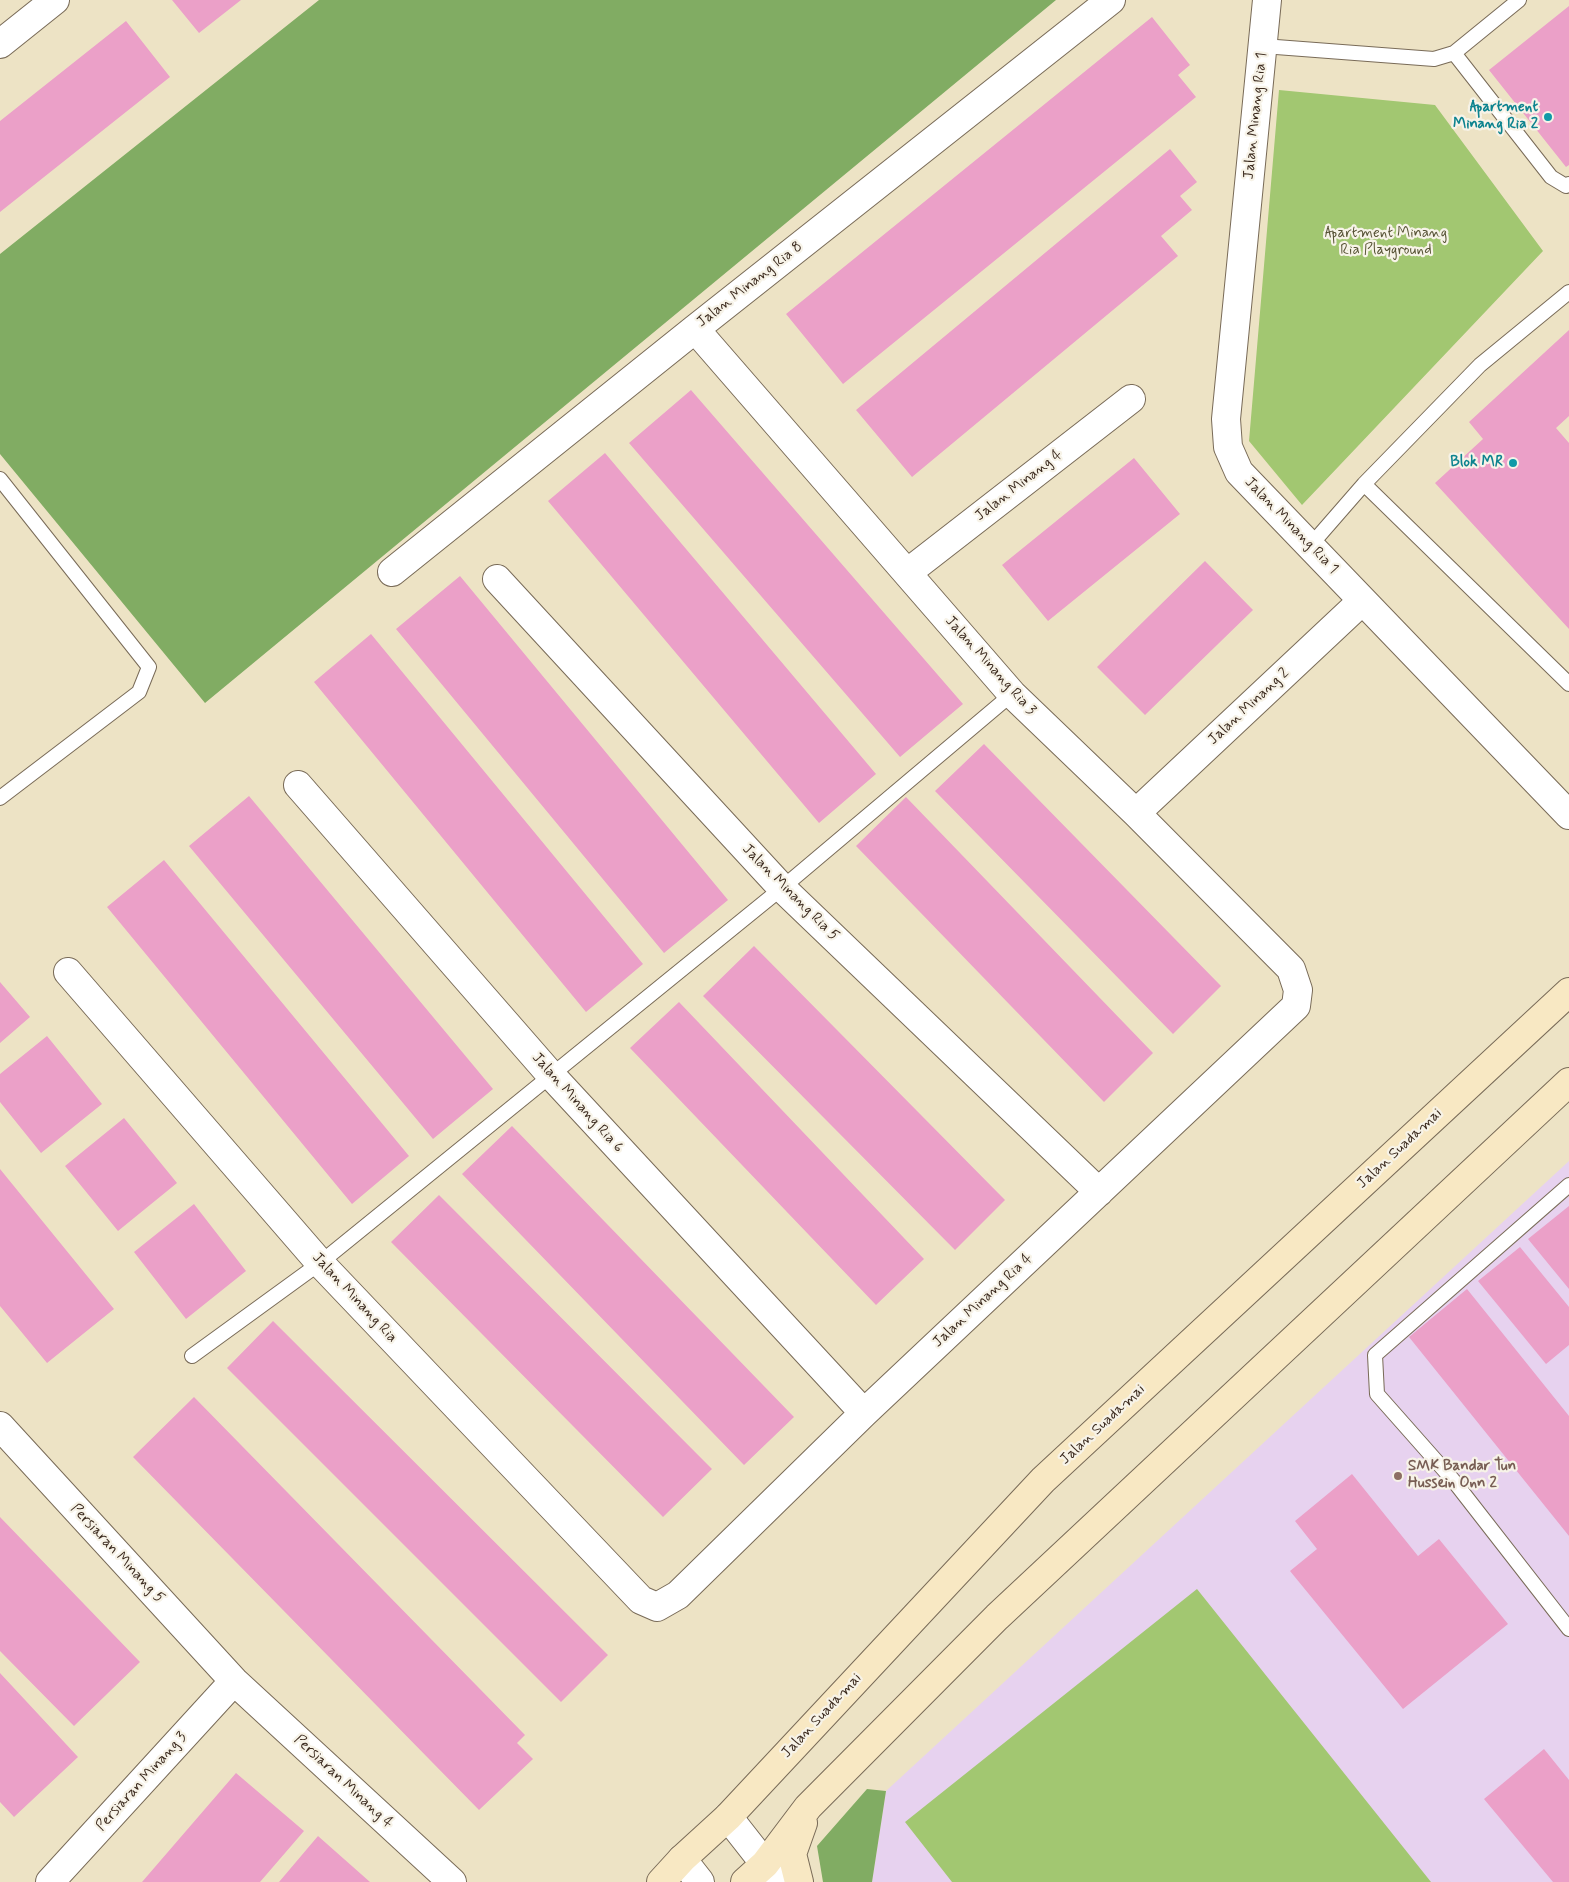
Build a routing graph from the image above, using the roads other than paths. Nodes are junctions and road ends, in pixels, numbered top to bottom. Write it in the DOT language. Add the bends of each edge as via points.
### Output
graph roads {
  1 [pos="55,0"];
  2 [pos="1111,0"];
  3 [pos="1267,0"];
  4 [pos="1519,0"];
  5 [pos="0,44"];
  6 [pos="1263,46"];
  7 [pos="1454,53"];
  8 [pos="1569,184"];
  9 [pos="1569,292"];
  10 [pos="695,329"];
  11 [pos="1131,400"];
  12 [pos="0,479"];
  13 [pos="1364,484"];
  14 [pos="1310,546"];
  15 [pos="392,572"];
  16 [pos="907,573"];
  17 [pos="497,579"];
  18 [pos="1362,601"];
  19 [pos="1569,684"];
  20 [pos="1012,694"];
  21 [pos="298,785"];
  22 [pos="0,798"];
  23 [pos="1136,813"];
  24 [pos="1569,815"];
  25 [pos="782,888"];
  26 [pos="68,972"];
  27 [pos="1569,977"];
  28 [pos="1298,990"];
  29 [pos="1560,1000"];
  30 [pos="550,1074"];
  31 [pos="1569,1082"];
  32 [pos="1569,1186"];
  33 [pos="1099,1192"];
  34 [pos="320,1263"];
  35 [pos="192,1356"];
  36 [pos="864,1414"];
  37 [pos="0,1426"];
  38 [pos="657,1607"];
  39 [pos="1569,1629"];
  40 [pos="234,1681"];
  41 [pos="808,1807"];
  42 [pos="728,1817"];
  43 [pos="682,1859"];
  44 [pos="772,1873"];
  45 [pos="50,1882"];
  46 [pos="452,1882"];
  47 [pos="661,1882"];
  48 [pos="700,1882"];
  49 [pos="745,1882"];
  50 [pos="799,1882"];
  1 -- 5 [label="street"];
  2 -- 10 [label="street, Jalan Minang Ria 8"];
  3 -- 6 [label="street, Jalan Minang Ria 1"];
  4 -- 7 [label="lane"];
  6 -- 7 [label="lane" via="1434,59"];
  6 -- 14 [label="street, Jalan Minang Ria 1" via="1226,418 1228,447 1239,472"];
  7 -- 8 [label="lane" via="1551,177 1566,186"];
  9 -- 13 [label="lane" via="1480,365"];
  10 -- 15 [label="street, Jalan Minang Ria 8"];
  10 -- 16 [label="street, Jalan Minang Ria 3"];
  11 -- 16 [label="street, Jalan Minang 4"];
  12 -- 22 [label="lane" via="150,667 139,692"];
  13 -- 14 [label="lane"];
  13 -- 19 [label="lane"];
  14 -- 18 [label="street, Jalan Minang Ria 1"];
  16 -- 20 [label="street, Jalan Minang Ria 3"];
  17 -- 25 [label="street, Jalan Minang Ria 5"];
  18 -- 23 [label="street, Jalan Minang 2"];
  18 -- 24 [label="street, Jalan Minang Ria 1"];
  20 -- 23 [label="street, Jalan Minang Ria 3"];
  20 -- 25 [label="lane"];
  21 -- 30 [label="street, Jalan Minang Ria 6"];
  23 -- 28 [label="street, Jalan Minang Ria 3" via="1291,969"];
  25 -- 30 [label="lane"];
  25 -- 33 [label="street, Jalan Minang Ria 5"];
  26 -- 34 [label="street, Jalan Minang Ria"];
  27 -- 29 [label="main road, Jalan Suadamai"];
  28 -- 33 [label="street, Jalan Minang Ria 4" via="1296,1006"];
  29 -- 42 [label="main road, Jalan Suadamai" via="1043,1480"];
  30 -- 34 [label="lane"];
  30 -- 36 [label="street, Jalan Minang Ria 6"];
  31 -- 41 [label="main road" via="997,1616"];
  32 -- 39 [label="lane" via="1375,1355 1377,1394 1453,1480"];
  33 -- 36 [label="street, Jalan Minang Ria 4"];
  34 -- 35 [label="lane"];
  34 -- 38 [label="street, Jalan Minang Ria" via="642,1600"];
  36 -- 38 [label="street, Jalan Minang Ria 4" via="678,1595"];
  37 -- 40 [label="street, Persiaran Minang 5"];
  40 -- 45 [label="street, Persiaran Minang 3"];
  40 -- 46 [label="street, Persiaran Minang 4"];
  41 -- 44 [label="main road"];
  41 -- 50 [label="main road" via="792,1854"];
  42 -- 43 [label="main road, Jalan Suadamai"];
  42 -- 44 [label="street"];
  43 -- 47 [label="main road, Jalan Suadamai"];
  43 -- 48 [label="street"];
  44 -- 49 [label="main road"];
}
